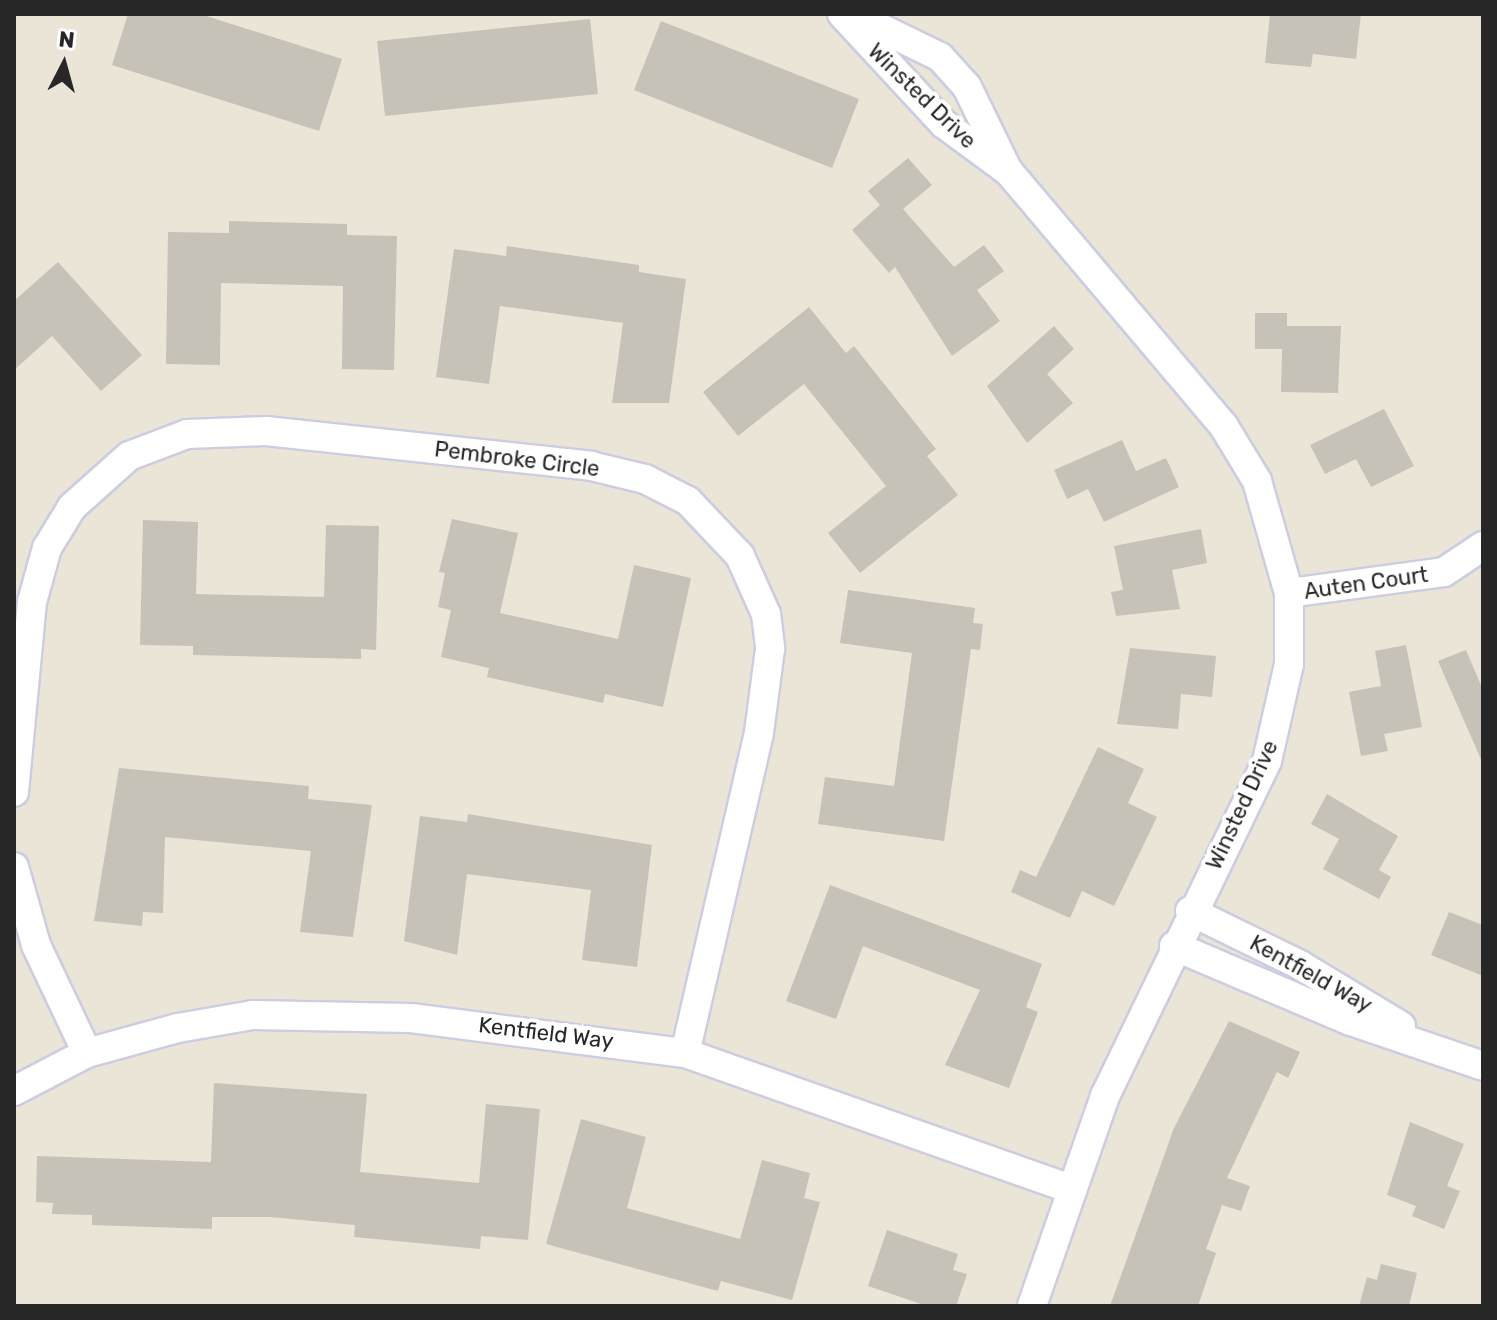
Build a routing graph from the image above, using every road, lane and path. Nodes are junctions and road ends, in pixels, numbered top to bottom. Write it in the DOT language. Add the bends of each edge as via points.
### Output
graph roads {
  1 [pos="842,14"];
  2 [pos="852,14"];
  3 [pos="1009,172"];
  4 [pos="1483,546"];
  5 [pos="1289,593"];
  6 [pos="14,792"];
  7 [pos="14,867"];
  8 [pos="1190,911"];
  9 [pos="1174,946"];
  10 [pos="1428,1044"];
  11 [pos="87,1053"];
  12 [pos="685,1053"];
  13 [pos="1483,1066"];
  14 [pos="14,1091"];
  15 [pos="1069,1188"];
  16 [pos="1032,1306"];
  1 -- 3 [label="street, Winsted Drive" via="944,124"];
  2 -- 3 [label="street, Winsted Drive" via="940,57 967,87"];
  3 -- 5 [label="street, Winsted Drive" via="1223,425 1257,481"];
  4 -- 5 [label="street, Auten Court" via="1444,572"];
  5 -- 8 [label="street, Winsted Drive" via="1282,715 1267,761"];
  6 -- 12 [label="street, Pembroke Circle" via="32,602 47,548 72,507 129,456 187,434 266,431 591,466 645,479 688,501 740,556 766,614 770,649 759,733"];
  7 -- 11 [label="street" via="36,945"];
  8 -- 9 [label="street, Winsted Drive"];
  8 -- 10 [label="street, Kentfield Way" via="1300,965"];
  9 -- 10 [label="street, Kentfield Way" via="1351,1021"];
  9 -- 15 [label="street, Winsted Drive"];
  10 -- 13 [label="street, Kentfield Way"];
  11 -- 12 [label="street, Kentfield Way" via="253,1015 333,1013"];
  11 -- 14 [label="street, Kentfield Way"];
  12 -- 15 [label="street, Kentfield Way"];
  15 -- 16 [label="street, Winsted Drive"];
}
